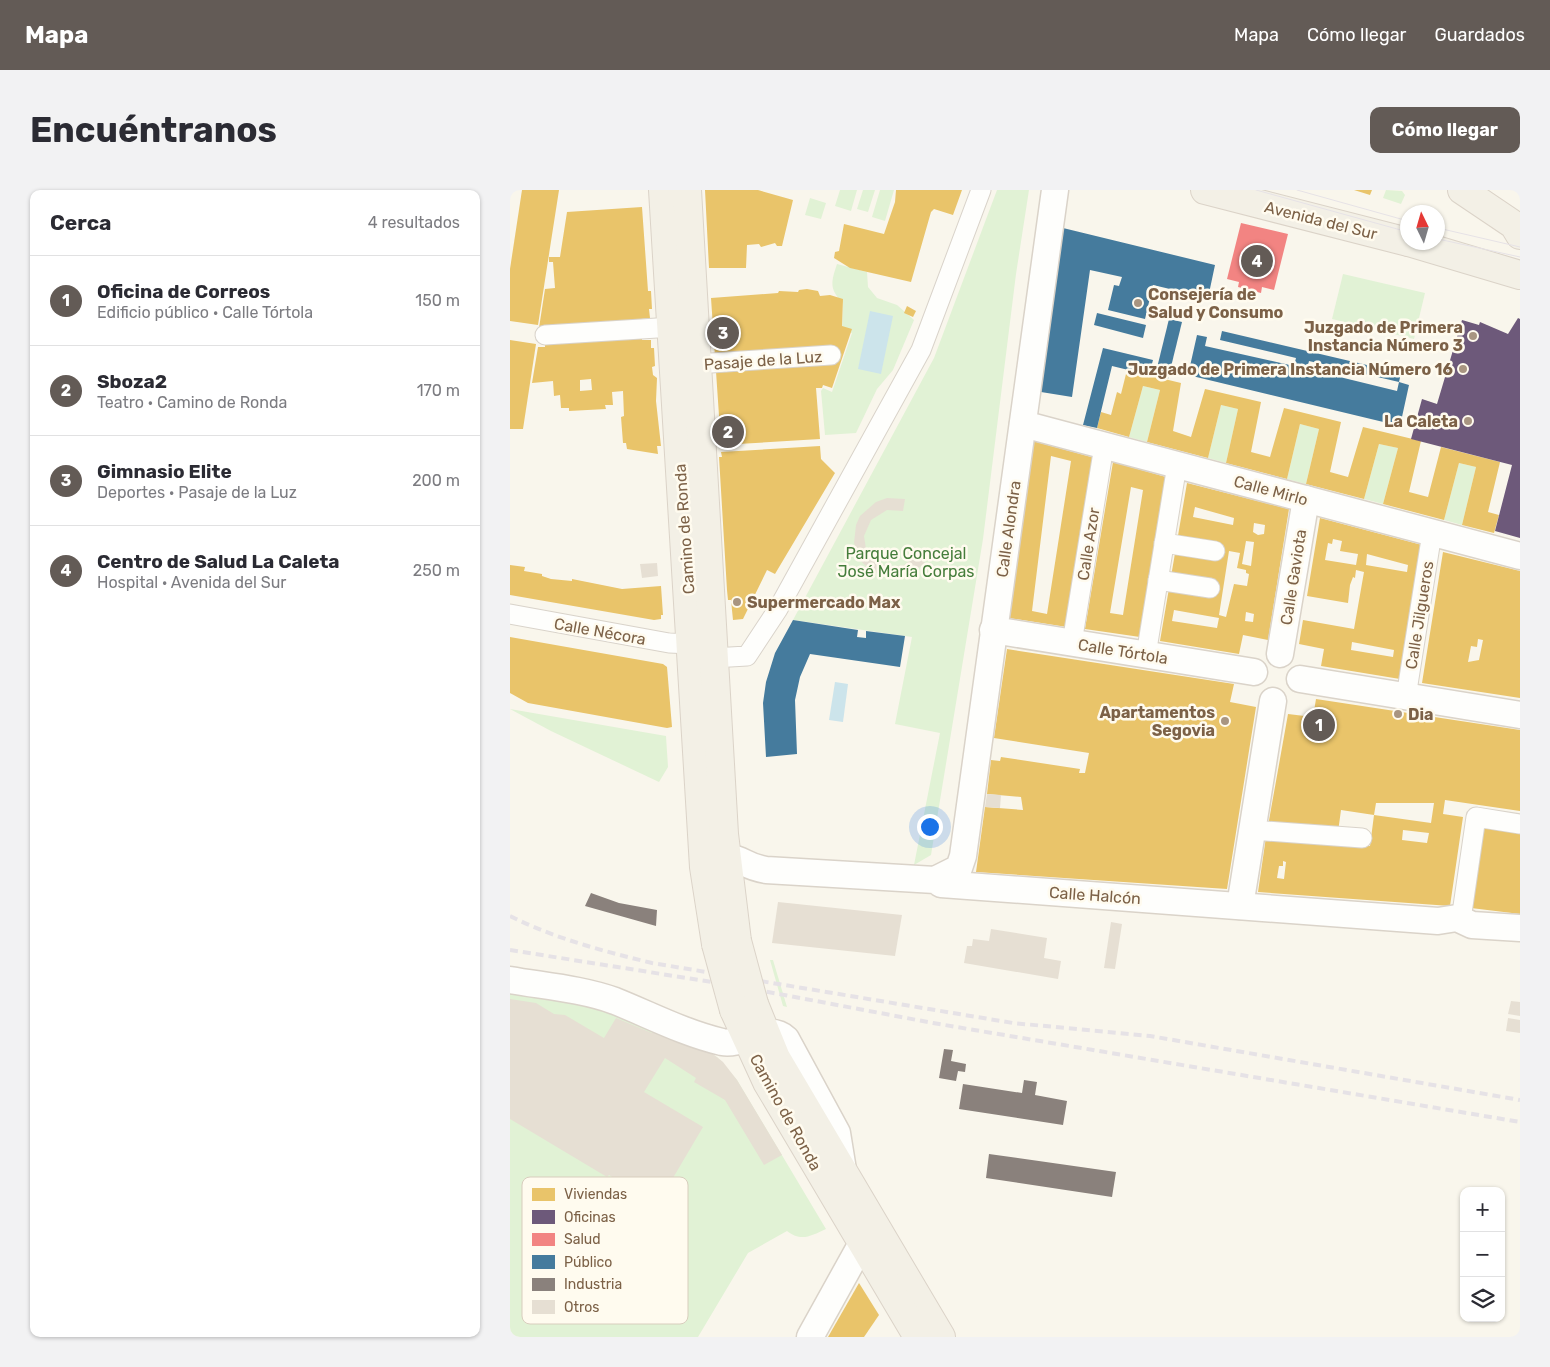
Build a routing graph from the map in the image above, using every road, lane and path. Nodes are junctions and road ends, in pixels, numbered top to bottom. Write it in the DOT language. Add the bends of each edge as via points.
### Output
graph roads {
  1 [pos="663,190"];
  2 [pos="687,190"];
  3 [pos="981,190"];
  4 [pos="1054,190"];
  5 [pos="1205,190"];
  6 [pos="1462,190"];
  7 [pos="1487,190"];
  8 [pos="1520,210"];
  9 [pos="1520,235"];
  10 [pos="1400,240"];
  11 [pos="1435,250"];
  12 [pos="1520,275"];
  13 [pos="657,328"];
  14 [pos="545,336"];
  15 [pos="831,355"];
  16 [pos="696,364"];
  17 [pos="1022,424"];
  18 [pos="1104,446"];
  19 [pos="1177,465"];
  20 [pos="1306,499"];
  21 [pos="1432,533"];
  22 [pos="1164,543"];
  23 [pos="1215,551"];
  24 [pos="1520,556"];
  25 [pos="1158,580"];
  26 [pos="1210,588"];
  27 [pos="510,614"];
  28 [pos="993,630"];
  29 [pos="1072,643"];
  30 [pos="702,651"];
  31 [pos="1280,654"];
  32 [pos="1146,655"];
  33 [pos="1254,672"];
  34 [pos="1300,680"];
  35 [pos="1406,697"];
  36 [pos="1273,701"];
  37 [pos="1520,715"];
  38 [pos="1520,824"];
  39 [pos="1252,830"];
  40 [pos="1362,838"];
  41 [pos="728,867"];
  42 [pos="966,877"];
  43 [pos="1240,906"];
  44 [pos="1456,921"];
  45 [pos="1520,928"];
  46 [pos="510,980"];
  47 [pos="756,1037"];
  48 [pos="867,1233"];
  49 [pos="810,1337"];
  50 [pos="918,1337"];
  51 [pos="941,1337"];
  1 -- 30 [label="main road, Camino de Ronda"];
  2 -- 16 [label="main road, Camino de Ronda"];
  3 -- 30 [label="street, Calle Nécora" via="921,350 778,609 747,656"];
  4 -- 17 [label="street, Calle Alondra"];
  5 -- 10 [label="main road, Avenida del Sur"];
  6 -- 9 [label="main road" via="1514,225"];
  7 -- 8 [label="main road"];
  11 -- 12 [label="main road, Avenida del Sur"];
  13 -- 14 [label="street"];
  15 -- 16 [label="street, Pasaje de la Luz"];
  16 -- 30 [label="main road, Camino de Ronda"];
  17 -- 18 [label="street, Calle Mirlo"];
  17 -- 28 [label="street, Calle Alondra"];
  18 -- 19 [label="street, Calle Mirlo"];
  18 -- 29 [label="street, Calle Azor"];
  19 -- 20 [label="street, Calle Mirlo"];
  19 -- 22 [label="street"];
  20 -- 21 [label="street, Calle Mirlo"];
  20 -- 31 [label="street, Calle Gaviota"];
  21 -- 24 [label="street, Calle Mirlo"];
  21 -- 35 [label="street, Calle Jilgueros"];
  22 -- 23 [label="street"];
  22 -- 25 [label="street"];
  25 -- 26 [label="street"];
  25 -- 32 [label="street"];
  27 -- 30 [label="street, Calle Nécora"];
  28 -- 29 [label="street, Calle Tórtola"];
  28 -- 42 [label="street, Calle Alondra" via="964,856"];
  29 -- 32 [label="street, Calle Tórtola"];
  30 -- 41 [label="main road, Camino de Ronda"];
  31 -- 33 [label="street" via="1261,660"];
  31 -- 34 [label="street" via="1293,660 1300,672"];
  32 -- 33 [label="street, Calle Tórtola"];
  33 -- 36 [label="street" via="1257,691"];
  34 -- 35 [label="street"];
  34 -- 36 [label="street" via="1296,692 1286,700"];
  35 -- 37 [label="street"];
  36 -- 39 [label="street"];
  38 -- 44 [label="street" via="1476,817 1462,913"];
  39 -- 40 [label="street"];
  39 -- 43 [label="street"];
  41 -- 42 [label="street" via="935,880"];
  41 -- 47 [label="main road, Camino de Ronda, bridge" via="727,943 744,1007"];
  42 -- 43 [label="street, Calle Halcón"];
  43 -- 44 [label="street, Calle Halcón"];
  44 -- 45 [label="street, Calle Halcón"];
  46 -- 47 [label="street" via="613,1000 720,1041 733,1043"];
  47 -- 48 [label="main road, Camino de Ronda" via="783,1071 844,1174"];
  47 -- 48 [label="main road, Camino de Ronda" via="767,1082"];
  48 -- 49 [label="street"];
  48 -- 50 [label="main road, Camino de Ronda"];
  48 -- 51 [label="main road, Camino de Ronda"];
}
